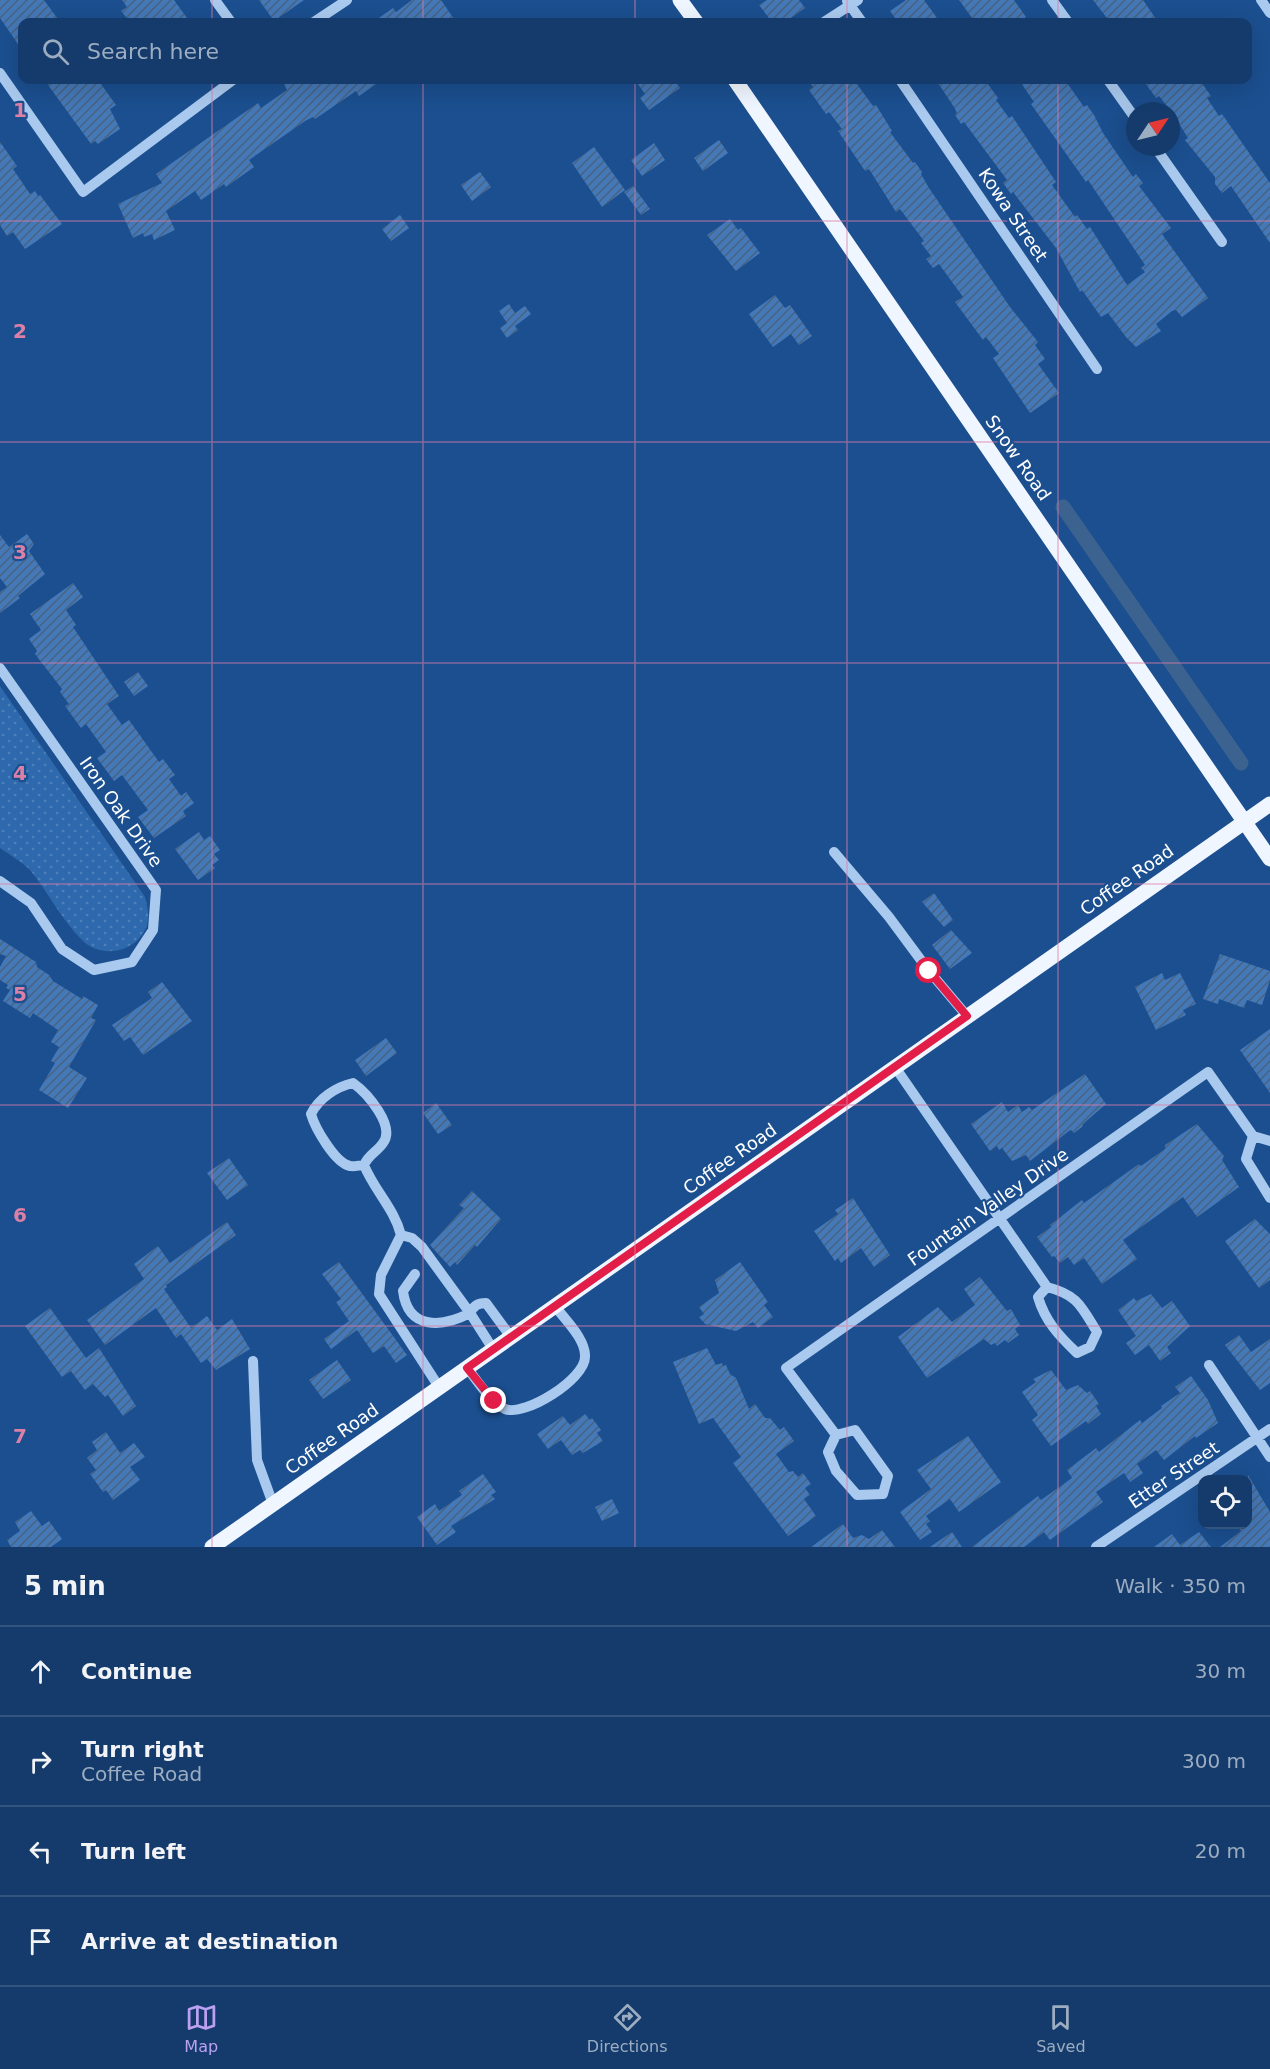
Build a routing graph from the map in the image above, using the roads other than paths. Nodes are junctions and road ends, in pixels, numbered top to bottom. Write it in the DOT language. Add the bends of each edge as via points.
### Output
graph roads {
  1 [pos="215,0"];
  2 [pos="347,0"];
  3 [pos="680,0"];
  4 [pos="1052,0"];
  5 [pos="1261,0"];
  6 [pos="851,2"];
  7 [pos="1270,13"];
  8 [pos="228,18"];
  9 [pos="320,18"];
  10 [pos="693,18"];
  11 [pos="829,18"];
  12 [pos="860,18"];
  13 [pos="1065,18"];
  14 [pos="0,73"];
  15 [pos="228,84"];
  16 [pos="739,84"];
  17 [pos="903,84"];
  18 [pos="1111,84"];
  19 [pos="1126,105"];
  20 [pos="1161,156"];
  21 [pos="1222,242"];
  22 [pos="1097,369"];
  23 [pos="0,668"];
  24 [pos="1270,804"];
  25 [pos="1244,822"];
  26 [pos="834,852"];
  27 [pos="1270,859"];
  28 [pos="0,880"];
  29 [pos="967,1016"];
  30 [pos="896,1067"];
  31 [pos="1253,1136"];
  32 [pos="1270,1141"];
  33 [pos="364,1165"];
  34 [pos="1270,1198"];
  35 [pos="1000,1219"];
  36 [pos="401,1235"];
  37 [pos="415,1274"];
  38 [pos="1047,1287"];
  39 [pos="555,1306"];
  40 [pos="470,1313"];
  41 [pos="512,1337"];
  42 [pos="493,1349"];
  43 [pos="253,1362"];
  44 [pos="1209,1365"];
  45 [pos="467,1368"];
  46 [pos="439,1387"];
  47 [pos="1270,1429"];
  48 [pos="836,1435"];
  49 [pos="1257,1439"];
  50 [pos="1270,1457"];
  51 [pos="273,1504"];
  52 [pos="212,1547"];
  53 [pos="1096,1547"];
  1 -- 8 [label="street"];
  2 -- 9 [label="street"];
  3 -- 10 [label="main road"];
  4 -- 13 [label="street"];
  5 -- 7 [label="street"];
  6 -- 11 [label="street"];
  6 -- 12 [label="street"];
  14 -- 15 [label="street" via="83,192"];
  16 -- 25 [label="main road, Snow Road"];
  17 -- 22 [label="street, Kowa Street"];
  18 -- 19 [label="street"];
  20 -- 21 [label="street"];
  23 -- 28 [label="street, Iron Oak Drive" via="156,890 153,930 132,962 94,970 62,949 31,903"];
  24 -- 25 [label="main road, Coffee Road"];
  25 -- 27 [label="main road, Snow Road"];
  25 -- 29 [label="main road, Coffee Road"];
  26 -- 29 [label="street"];
  29 -- 30 [label="main road, Coffee Road"];
  30 -- 35 [label="street"];
  30 -- 39 [label="main road, Coffee Road"];
  31 -- 32 [label="street"];
  31 -- 34 [label="street" via="1246,1159"];
  31 -- 35 [label="street, Fountain Valley Drive" via="1208,1072"];
  33 -- 33 [label="street" via="369,1155 383,1144 387,1134 385,1122 362,1090 353,1083 342,1085 316,1104 311,1114 339,1160 351,1167"];
  33 -- 36 [label="street" via="397,1219"];
  35 -- 38 [label="street"];
  35 -- 48 [label="street, Fountain Valley Drive" via="786,1368"];
  36 -- 40 [label="street" via="422,1247"];
  36 -- 46 [label="street" via="381,1275 379,1294"];
  37 -- 40 [label="street" via="403,1292 404,1299 425,1323 451,1323"];
  38 -- 38 [label="street" via="1069,1292 1085,1312 1096,1332 1090,1347 1077,1353 1058,1335 1043,1314 1038,1297"];
  39 -- 41 [label="main road, Coffee Road"];
  39 -- 45 [label="street" via="585,1351 585,1360 571,1380 532,1407 518,1411 505,1409 494,1401"];
  40 -- 41 [label="street" via="479,1303 486,1303"];
  40 -- 42 [label="street"];
  41 -- 42 [label="main road, Coffee Road"];
  42 -- 45 [label="main road, Coffee Road"];
  43 -- 51 [label="street" via="257,1460"];
  44 -- 49 [label="street"];
  45 -- 46 [label="main road, Coffee Road"];
  46 -- 51 [label="main road, Coffee Road"];
  47 -- 49 [label="street, Etter Street"];
  48 -- 48 [label="street" via="855,1430 888,1476 883,1494 857,1495 836,1471 828,1452"];
  49 -- 50 [label="street"];
  49 -- 53 [label="street, Etter Street"];
  51 -- 52 [label="main road, Coffee Road"];
}
